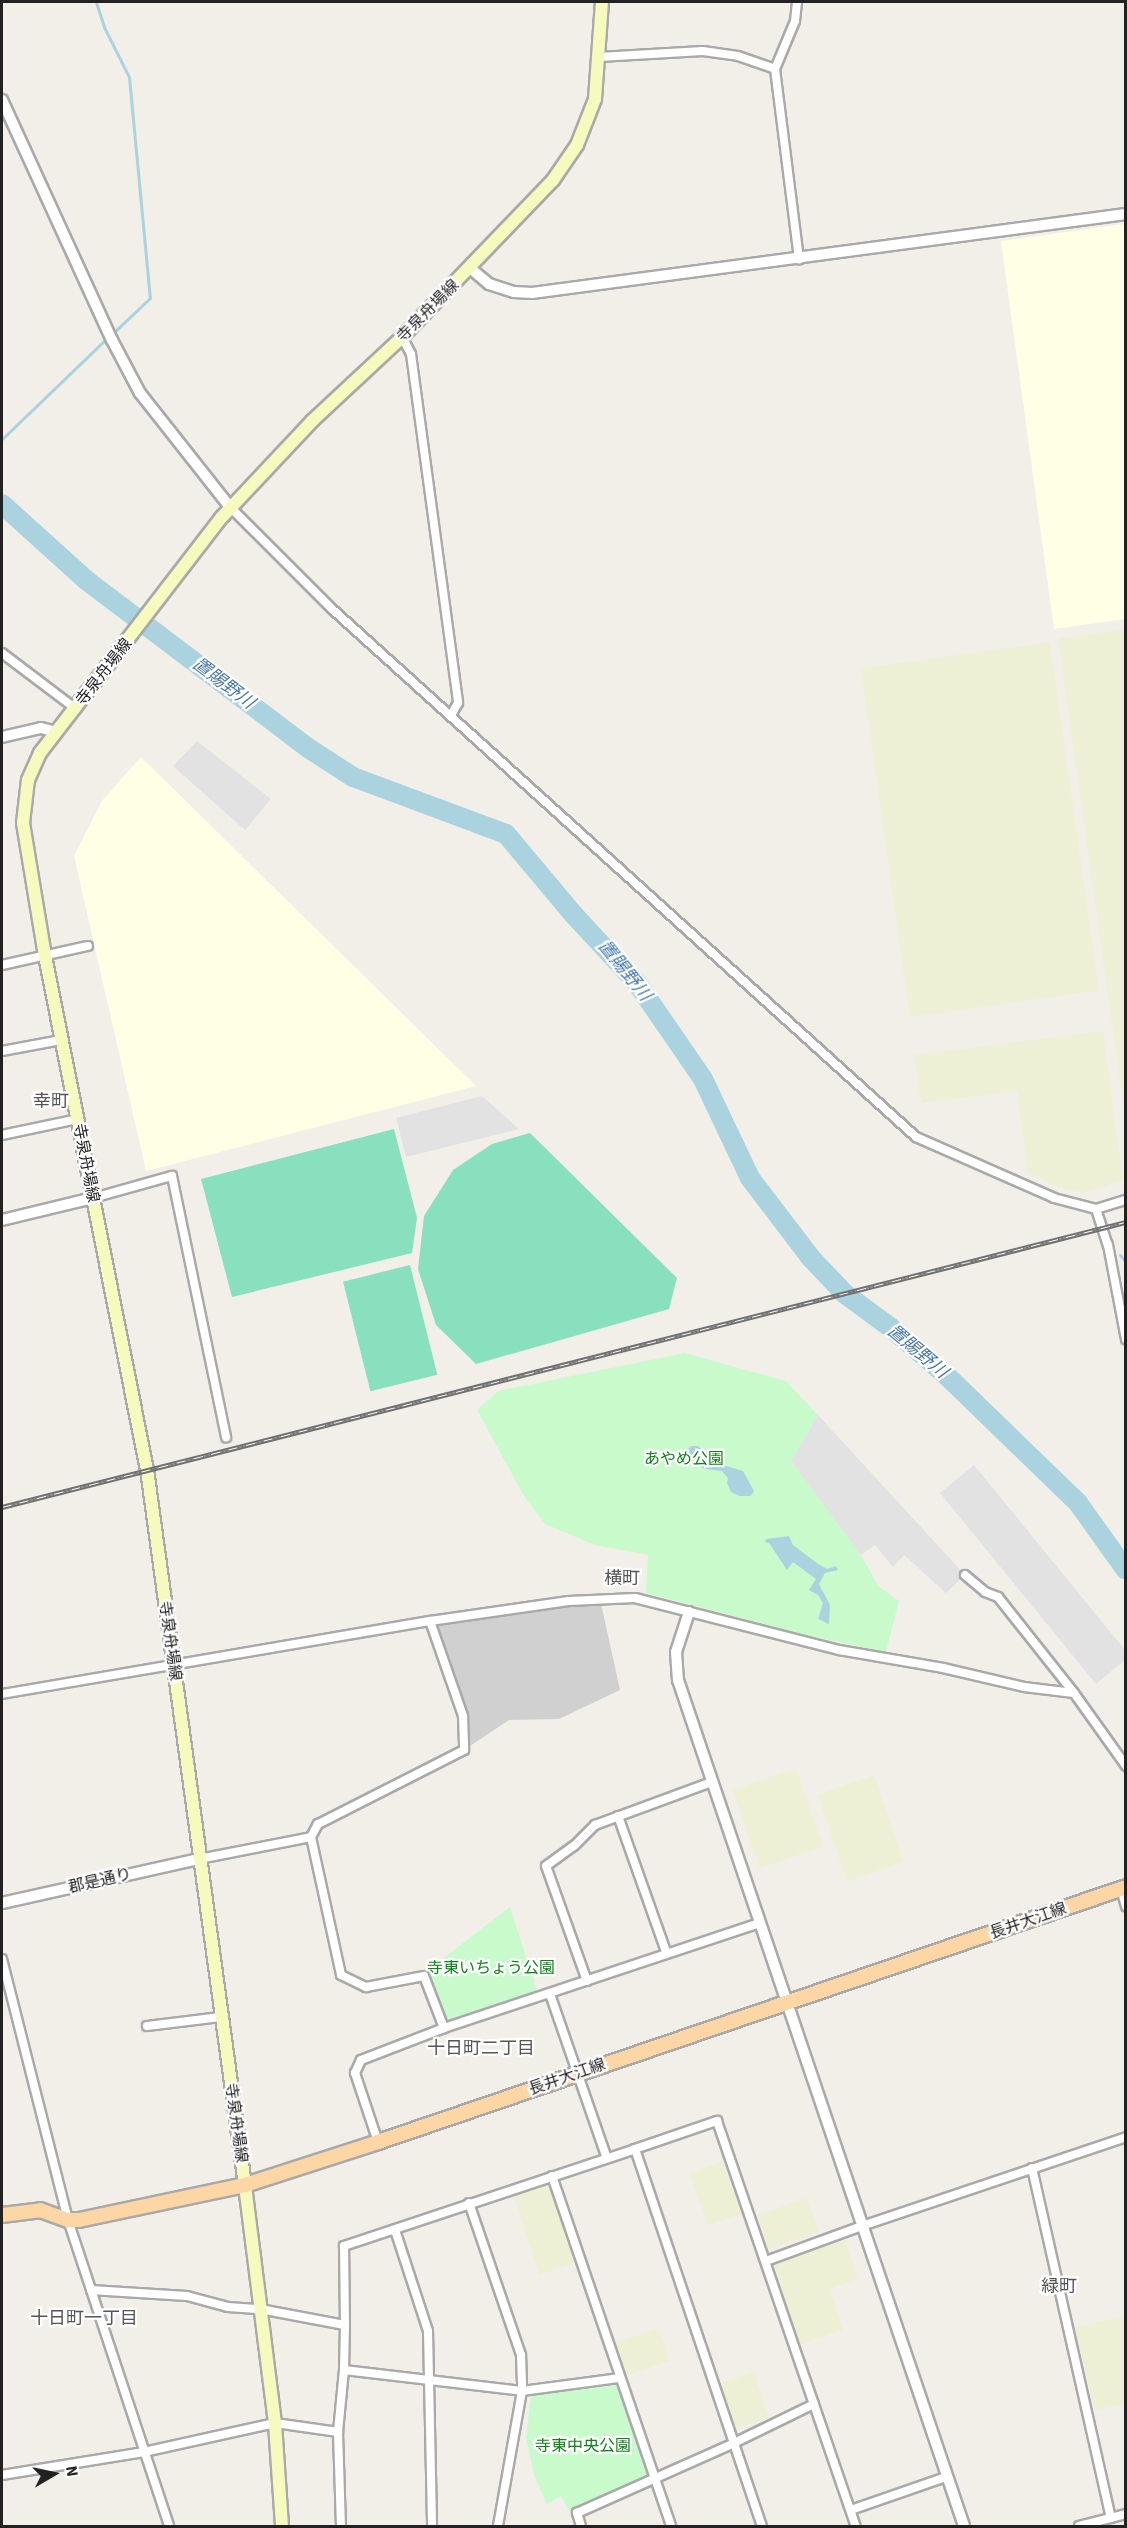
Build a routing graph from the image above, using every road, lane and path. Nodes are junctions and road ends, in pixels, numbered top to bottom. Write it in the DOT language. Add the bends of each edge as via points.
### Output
graph roads {
  1 [pos="602,2"];
  2 [pos="797,2"];
  3 [pos="599,57"];
  4 [pos="775,69"];
  5 [pos="2,100"];
  6 [pos="1125,214"];
  7 [pos="799,259"];
  8 [pos="470,268"];
  9 [pos="402,337"];
  10 [pos="226,512"];
  11 [pos="2,652"];
  12 [pos="79,704"];
  13 [pos="451,715"];
  14 [pos="57,732"];
  15 [pos="2,737"];
  16 [pos="88,946"];
  17 [pos="45,956"];
  18 [pos="2,965"];
  19 [pos="62,1040"];
  20 [pos="2,1052"];
  21 [pos="78,1119"];
  22 [pos="2,1135"];
  23 [pos="93,1198"];
  24 [pos="1125,1200"];
  25 [pos="1096,1209"];
  26 [pos="2,1220"];
  27 [pos="1125,1339"];
  28 [pos="226,1437"];
  29 [pos="965,1575"];
  30 [pos="689,1612"];
  31 [pos="430,1621"];
  32 [pos="173,1665"];
  33 [pos="1074,1693"];
  34 [pos="2,1694"];
  35 [pos="1125,1766"];
  36 [pos="712,1782"];
  37 [pos="618,1816"];
  38 [pos="311,1837"];
  39 [pos="199,1859"];
  40 [pos="1123,1888"];
  41 [pos="2,1903"];
  42 [pos="1125,1906"];
  43 [pos="760,1923"];
  44 [pos="667,1954"];
  45 [pos="2,1959"];
  46 [pos="587,1981"];
  47 [pos="550,1994"];
  48 [pos="788,2001"];
  49 [pos="220,2017"];
  50 [pos="147,2026"];
  51 [pos="444,2028"];
  52 [pos="578,2073"];
  53 [pos="1125,2137"];
  54 [pos="378,2142"];
  55 [pos="635,2148"];
  56 [pos="606,2156"];
  57 [pos="1032,2168"];
  58 [pos="552,2176"];
  59 [pos="245,2185"];
  60 [pos="469,2203"];
  61 [pos="2,2216"];
  62 [pos="68,2220"];
  63 [pos="862,2226"];
  64 [pos="395,2230"];
  65 [pos="766,2261"];
  66 [pos="91,2290"];
  67 [pos="260,2309"];
  68 [pos="345,2325"];
  69 [pos="344,2370"];
  70 [pos="620,2379"];
  71 [pos="428,2381"];
  72 [pos="522,2391"];
  73 [pos="814,2404"];
  74 [pos="275,2423"];
  75 [pos="338,2432"];
  76 [pos="734,2443"];
  77 [pos="144,2452"];
  78 [pos="2,2475"];
  79 [pos="946,2477"];
  80 [pos="654,2478"];
  81 [pos="850,2510"];
  82 [pos="1125,2514"];
  83 [pos="1111,2518"];
  84 [pos="169,2526"];
  85 [pos="282,2526"];
  86 [pos="341,2526"];
  87 [pos="432,2526"];
  88 [pos="498,2526"];
  89 [pos="581,2526"];
  90 [pos="670,2526"];
  91 [pos="762,2526"];
  92 [pos="856,2526"];
  93 [pos="964,2526"];
  94 [pos="1079,2526"];
  1 -- 3 [label="main road, 寺泉舟場線"];
  2 -- 4 [label="street" via="795,21"];
  3 -- 4 [label="street" via="703,51 738,56"];
  3 -- 8 [label="main road, 寺泉舟場線" via="595,99 577,146 553,180"];
  4 -- 7 [label="street"];
  5 -- 10 [label="street" via="140,393"];
  6 -- 7 [label="street"];
  7 -- 8 [label="street" via="531,293 489,284"];
  8 -- 9 [label="main road, 寺泉舟場線"];
  9 -- 10 [label="main road, 寺泉舟場線" via="312,421"];
  9 -- 13 [label="street" via="411,354 458,703"];
  10 -- 12 [label="main road, 寺泉舟場線"];
  10 -- 13 [label="street"];
  11 -- 12 [label="street"];
  12 -- 14 [label="main road, 寺泉舟場線"];
  13 -- 25 [label="street" via="916,1137 1054,1198"];
  14 -- 15 [label="street" via="41,728"];
  14 -- 17 [label="main road, 寺泉舟場線" via="40,753 28,780 23,823"];
  16 -- 17 [label="street"];
  17 -- 18 [label="street"];
  17 -- 19 [label="main road, 寺泉舟場線"];
  19 -- 20 [label="street"];
  19 -- 21 [label="main road, 寺泉舟場線"];
  21 -- 22 [label="street"];
  21 -- 23 [label="main road, 寺泉舟場線"];
  23 -- 26 [label="street"];
  23 -- 28 [label="street" via="172,1176"];
  23 -- 32 [label="main road, 寺泉舟場線" via="147,1470"];
  24 -- 25 [label="street"];
  25 -- 27 [label="street" via="1108,1245"];
  29 -- 33 [label="street" via="985,1592 998,1597"];
  30 -- 31 [label="street" via="635,1598 569,1600"];
  30 -- 33 [label="street" via="839,1650 1024,1687"];
  30 -- 36 [label="street" via="676,1652 678,1680"];
  31 -- 32 [label="street"];
  31 -- 38 [label="street" via="463,1716 464,1750 318,1824"];
  32 -- 34 [label="street"];
  32 -- 39 [label="main road, 寺泉舟場線"];
  33 -- 35 [label="street"];
  36 -- 37 [label="street"];
  36 -- 43 [label="street"];
  37 -- 44 [label="street"];
  37 -- 46 [label="street" via="595,1825 546,1866"];
  38 -- 39 [label="street"];
  38 -- 51 [label="street" via="341,1975 366,1987 424,1976"];
  39 -- 41 [label="street, 郡是通り"];
  39 -- 49 [label="main road, 寺泉舟場線"];
  40 -- 42 [label="street"];
  40 -- 48 [label="main road, 長井大江線"];
  43 -- 44 [label="street"];
  43 -- 48 [label="street"];
  44 -- 46 [label="street"];
  45 -- 62 [label="street"];
  46 -- 47 [label="street"];
  47 -- 51 [label="street"];
  47 -- 52 [label="street"];
  48 -- 52 [label="main road, 長井大江線"];
  48 -- 63 [label="street"];
  49 -- 50 [label="street"];
  49 -- 59 [label="main road, 寺泉舟場線"];
  51 -- 54 [label="street" via="361,2060 355,2073"];
  52 -- 54 [label="main road, 長井大江線"];
  52 -- 56 [label="street"];
  53 -- 57 [label="street"];
  54 -- 59 [label="main road, 長井大江線"];
  55 -- 56 [label="street"];
  55 -- 65 [label="street" via="717,2121"];
  55 -- 76 [label="street"];
  56 -- 58 [label="street"];
  57 -- 63 [label="street"];
  57 -- 83 [label="street"];
  58 -- 60 [label="street"];
  58 -- 70 [label="street"];
  59 -- 62 [label="main road, 長井大江線"];
  59 -- 67 [label="main road, 寺泉舟場線"];
  60 -- 64 [label="street"];
  60 -- 72 [label="street" via="521,2355"];
  61 -- 62 [label="main road, 長井大江線" via="40,2210"];
  62 -- 66 [label="street"];
  63 -- 65 [label="street"];
  63 -- 79 [label="street"];
  64 -- 68 [label="street" via="344,2246"];
  64 -- 71 [label="street" via="428,2331"];
  65 -- 73 [label="street"];
  66 -- 67 [label="street" via="187,2296 228,2307"];
  66 -- 77 [label="street"];
  67 -- 68 [label="street"];
  67 -- 74 [label="main road, 寺泉舟場線"];
  68 -- 69 [label="street"];
  69 -- 71 [label="street"];
  69 -- 75 [label="street"];
  70 -- 72 [label="street"];
  70 -- 80 [label="street"];
  71 -- 72 [label="street"];
  71 -- 87 [label="street"];
  72 -- 88 [label="street"];
  73 -- 76 [label="street"];
  73 -- 81 [label="street"];
  74 -- 75 [label="street"];
  74 -- 77 [label="street"];
  74 -- 85 [label="main road, 寺泉舟場線"];
  75 -- 86 [label="street"];
  76 -- 80 [label="street"];
  76 -- 91 [label="street"];
  77 -- 78 [label="street"];
  77 -- 84 [label="street"];
  79 -- 81 [label="street"];
  79 -- 93 [label="street"];
  80 -- 89 [label="street" via="577,2513"];
  80 -- 90 [label="street"];
  81 -- 92 [label="street"];
  82 -- 83 [label="street"];
  83 -- 94 [label="street"];
}
